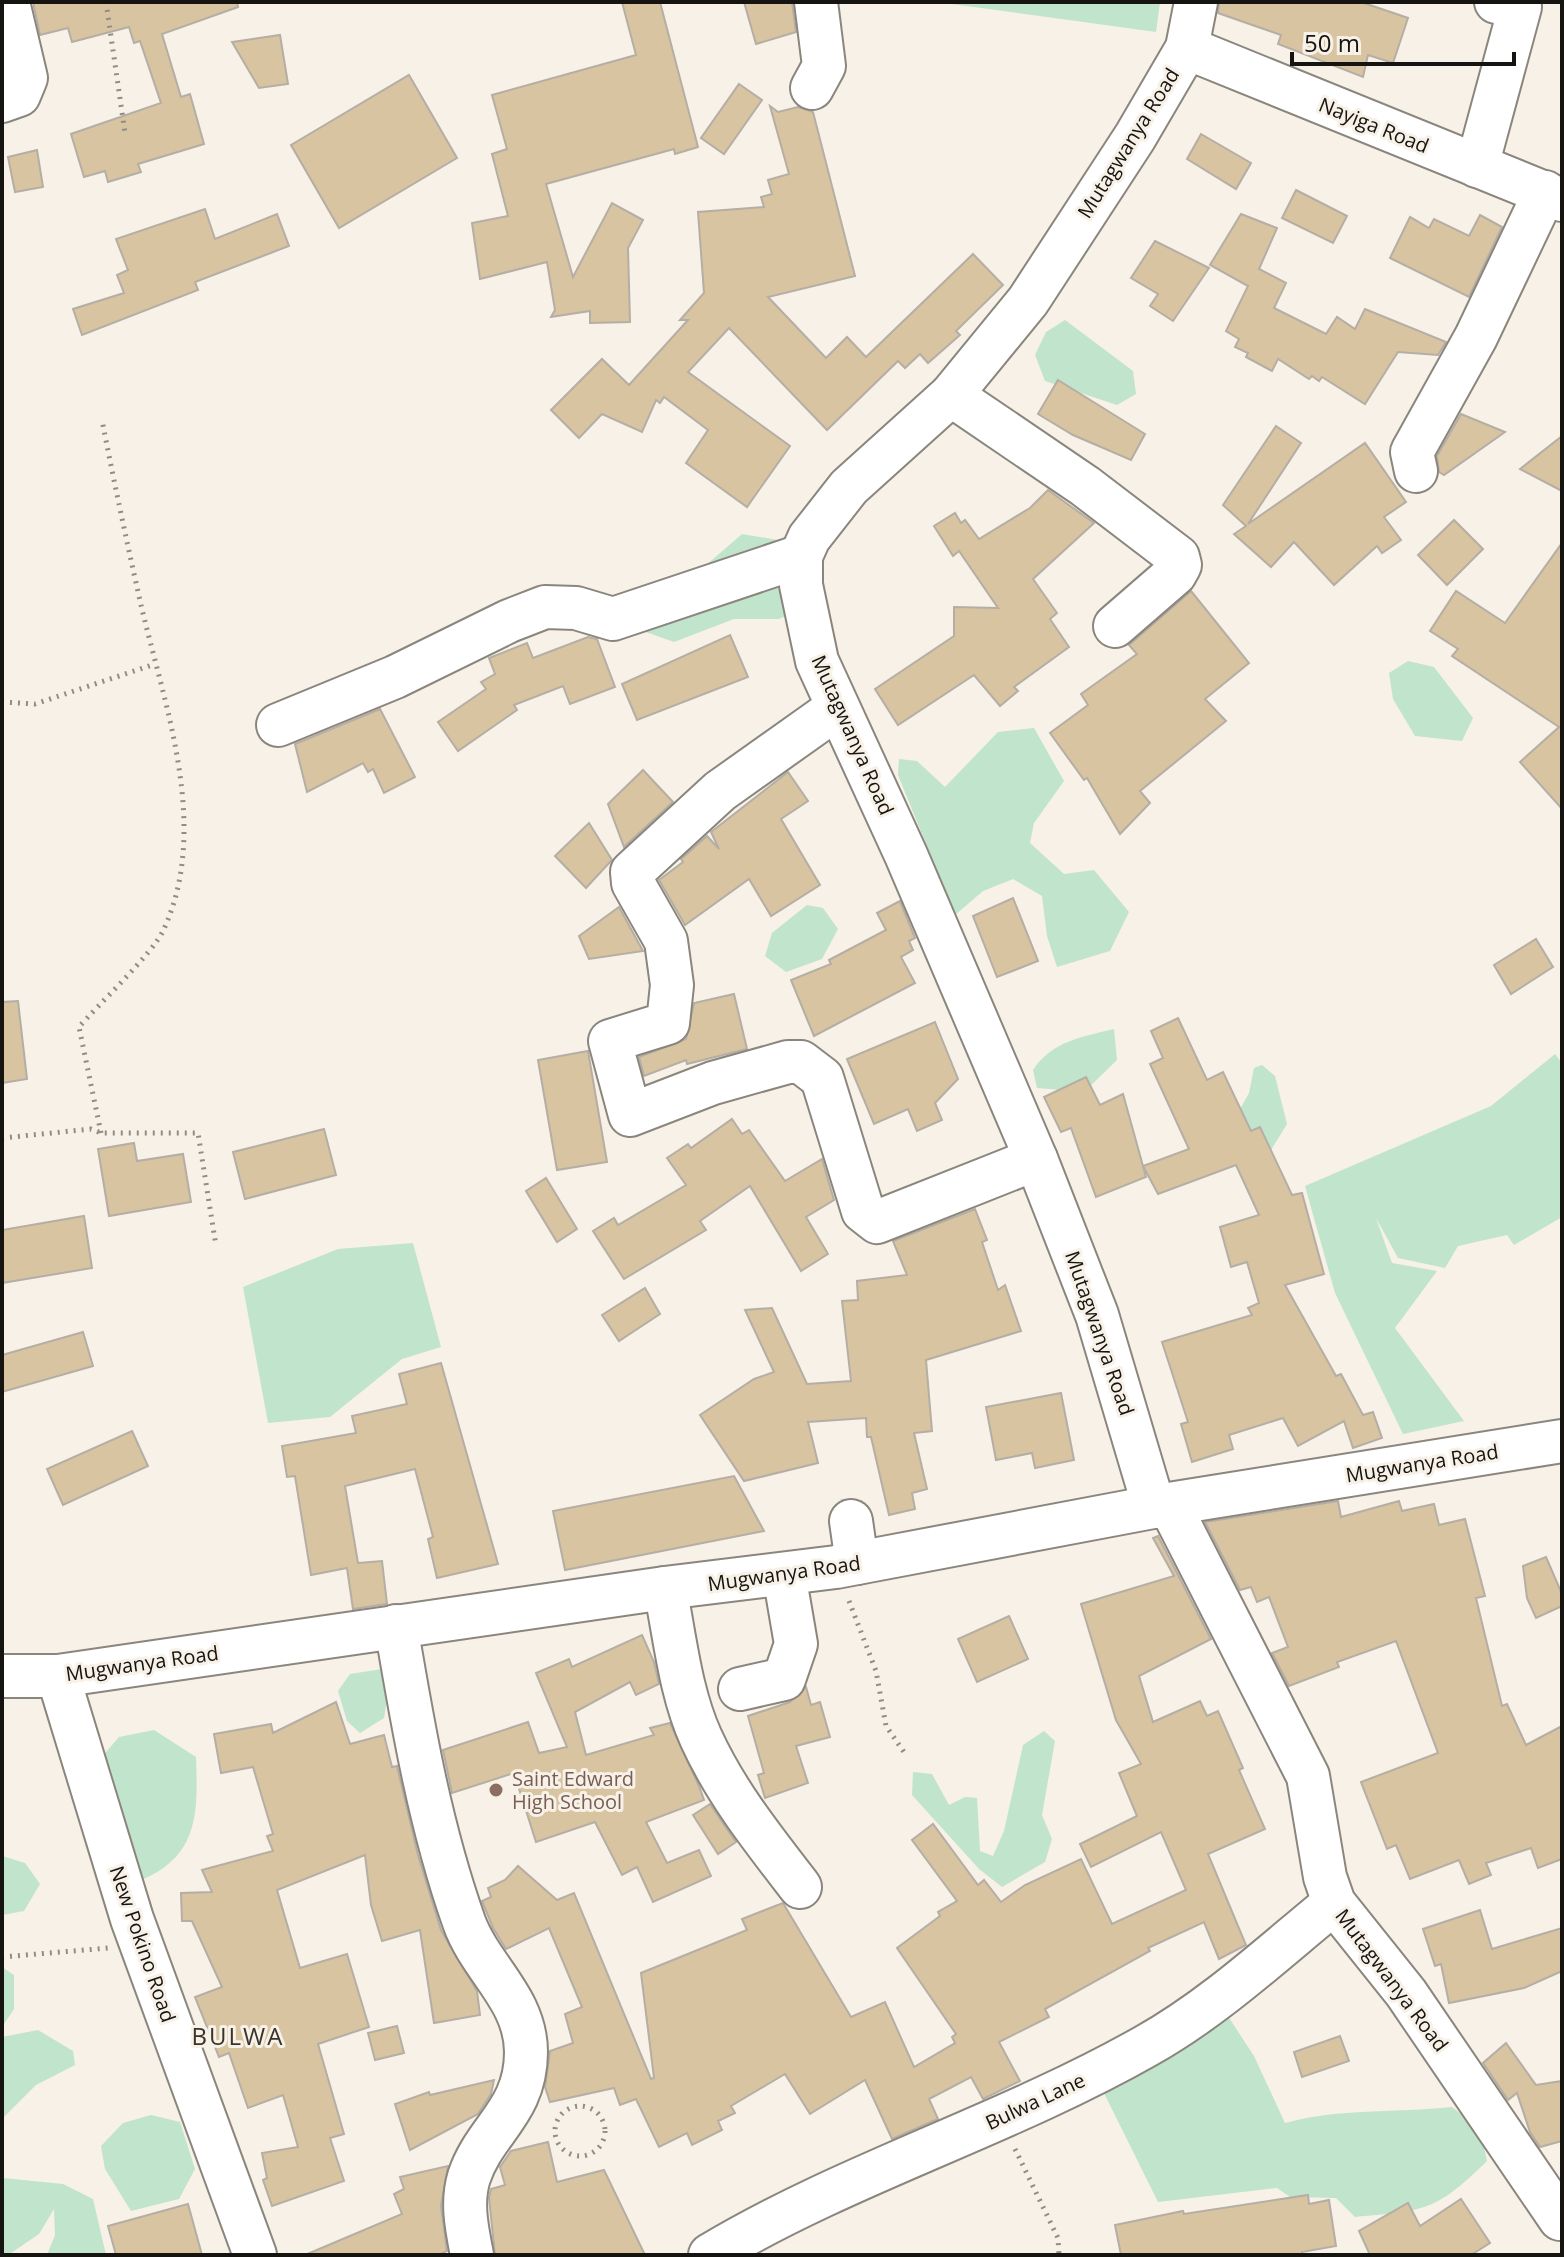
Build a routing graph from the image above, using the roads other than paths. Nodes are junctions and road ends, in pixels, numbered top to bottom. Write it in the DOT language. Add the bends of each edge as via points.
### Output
graph roads {
  1 [pos="8,2"];
  2 [pos="816,2"];
  3 [pos="1196,2"];
  4 [pos="1496,2"];
  5 [pos="1187,48"];
  6 [pos="812,88"];
  7 [pos="2,101"];
  8 [pos="1477,166"];
  9 [pos="1553,196"];
  10 [pos="951,395"];
  11 [pos="1416,471"];
  12 [pos="801,556"];
  13 [pos="1115,626"];
  14 [pos="837,708"];
  15 [pos="278,725"];
  16 [pos="1036,1159"];
  17 [pos="1562,1441"];
  18 [pos="1162,1506"];
  19 [pos="851,1521"];
  20 [pos="846,1565"];
  21 [pos="784,1574"];
  22 [pos="665,1588"];
  23 [pos="396,1626"];
  24 [pos="2,1676"];
  25 [pos="58,1676"];
  26 [pos="740,1689"];
  27 [pos="800,1887"];
  28 [pos="1334,1903"];
  29 [pos="1560,2219"];
  30 [pos="255,2255"];
  31 [pos="472,2255"];
  32 [pos="710,2255"];
  1 -- 7 [label="street" via="26,78 19,95"];
  2 -- 6 [label="street" via="824,66"];
  3 -- 5 [label="street, Mutagwanya Road"];
  4 -- 8 [label="street" via="1520,7"];
  5 -- 8 [label="street, Nayiga Road"];
  5 -- 10 [label="street, Mutagwanya Road" via="1028,301"];
  8 -- 9 [label="street, Nayiga Road"];
  9 -- 11 [label="street" via="1412,452"];
  10 -- 12 [label="street, Mutagwanya Road" via="849,487"];
  10 -- 13 [label="street" via="1178,557 1175,574"];
  12 -- 14 [label="street, Mutagwanya Road" via="801,585 814,649"];
  12 -- 15 [label="street" via="613,619 576,608 545,607"];
  14 -- 16 [label="street, Mutagwanya Road"];
  14 -- 16 [label="street" via="720,791 632,872 666,941 672,985 668,1023 610,1041 630,1115 713,1083 801,1062 822,1078 863,1211 877,1222"];
  16 -- 18 [label="street, Mutagwanya Road" via="1102,1329"];
  17 -- 18 [label="street, Mugwanya Road"];
  18 -- 20 [label="street, Mugwanya Road"];
  18 -- 28 [label="street, Mutagwanya Road" via="1308,1776"];
  19 -- 20 [label="street"];
  20 -- 21 [label="street, Mugwanya Road"];
  21 -- 22 [label="street, Mugwanya Road"];
  21 -- 26 [label="street" via="796,1644 784,1679"];
  22 -- 23 [label="street, Mugwanya Road"];
  22 -- 27 [label="street" via="700,1736 739,1808"];
  23 -- 25 [label="street, Mugwanya Road"];
  23 -- 31 [label="street" via="422,1775 443,1856 466,1927 520,2016 526,2051 519,2094 469,2177 464,2213"];
  24 -- 25 [label="street, Mugwanya Road"];
  25 -- 30 [label="street, New Pokino Road" via="140,1940"];
  28 -- 29 [label="street, Mutagwanya Road" via="1406,1993"];
  28 -- 32 [label="street, Bulwa Lane" via="1149,2045 1000,2119 861,2176"];
}
